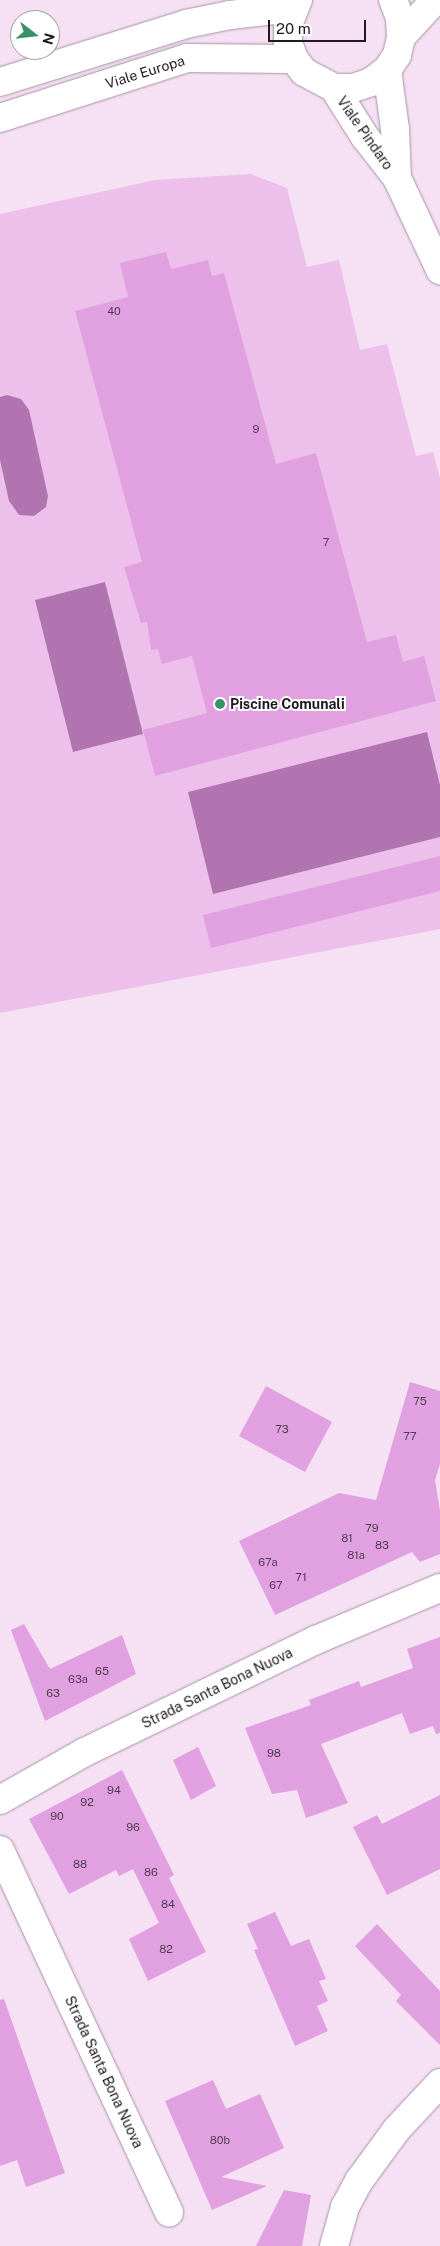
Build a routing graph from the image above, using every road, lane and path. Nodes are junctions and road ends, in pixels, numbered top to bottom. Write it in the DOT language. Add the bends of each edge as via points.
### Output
graph roads {
  1 [pos="393,0"];
  2 [pos="435,0"];
  3 [pos="295,4"];
  4 [pos="401,37"];
  5 [pos="294,58"];
  6 [pos="387,70"];
  7 [pos="0,82"];
  8 [pos="334,88"];
  9 [pos="0,118"];
  10 [pos="396,178"];
  11 [pos="440,270"];
  12 [pos="440,1588"];
  13 [pos="0,1800"];
  14 [pos="0,1850"];
  15 [pos="440,2083"];
  16 [pos="169,2213"];
  17 [pos="334,2246"];
  1 -- 4 [label="street" via="400,18"];
  2 -- 4 [label="street"];
  3 -- 5 [label="street" via="288,25 288,42"];
  3 -- 7 [label="street" via="186,24"];
  4 -- 6 [label="street" via="397,55"];
  5 -- 8 [label="street" via="311,77"];
  5 -- 9 [label="street, Viale Europa" via="187,58"];
  6 -- 8 [label="street" via="371,82 353,88"];
  6 -- 10 [label="street, Viale Pindaro" via="395,129"];
  8 -- 10 [label="street, Viale Pindaro" via="365,138"];
  10 -- 11 [label="street, Viale Pindaro"];
  12 -- 13 [label="street, Strada Santa Bona Nuova" via="316,1640 85,1752"];
  14 -- 16 [label="street, Strada Santa Bona Nuova"];
  15 -- 17 [label="street" via="397,2129 359,2180 345,2208"];
}
